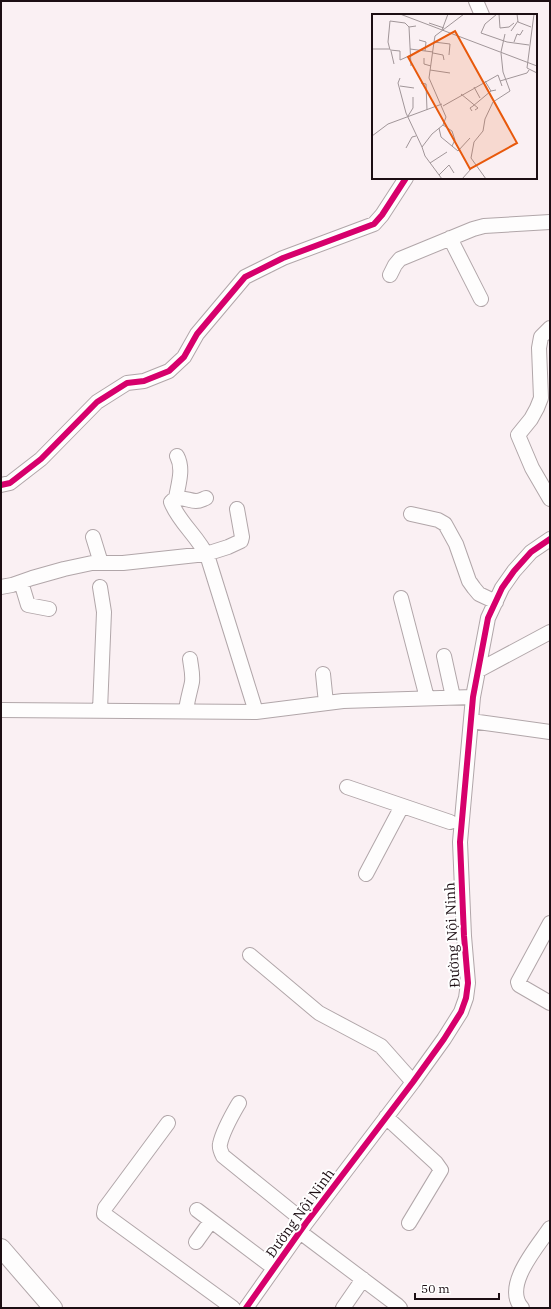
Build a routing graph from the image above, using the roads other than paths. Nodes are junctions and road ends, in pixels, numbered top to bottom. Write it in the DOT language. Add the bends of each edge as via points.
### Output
graph roads {
  1 [pos="476,1"];
  2 [pos="482,14"];
  3 [pos="405,179"];
  4 [pos="550,222"];
  5 [pos="450,238"];
  6 [pos="390,275"];
  7 [pos="480,299"];
  8 [pos="550,328"];
  9 [pos="177,456"];
  10 [pos="1,486"];
  11 [pos="176,498"];
  12 [pos="206,498"];
  13 [pos="550,499"];
  14 [pos="237,510"];
  15 [pos="411,514"];
  16 [pos="93,537"];
  17 [pos="550,539"];
  18 [pos="206,554"];
  19 [pos="101,563"];
  20 [pos="21,582"];
  21 [pos="1,587"];
  22 [pos="100,587"];
  23 [pos="401,598"];
  24 [pos="496,602"];
  25 [pos="49,609"];
  26 [pos="550,632"];
  27 [pos="444,656"];
  28 [pos="190,659"];
  29 [pos="479,670"];
  30 [pos="323,674"];
  31 [pos="452,697"];
  32 [pos="473,697"];
  33 [pos="427,698"];
  34 [pos="326,703"];
  35 [pos="1,710"];
  36 [pos="100,710"];
  37 [pos="186,711"];
  38 [pos="256,712"];
  39 [pos="471,721"];
  40 [pos="550,732"];
  41 [pos="347,787"];
  42 [pos="402,806"];
  43 [pos="455,823"];
  44 [pos="366,874"];
  45 [pos="550,923"];
  46 [pos="250,956"];
  47 [pos="550,1003"];
  48 [pos="413,1082"];
  49 [pos="239,1102"];
  50 [pos="386,1116"];
  51 [pos="168,1123"];
  52 [pos="197,1210"];
  53 [pos="211,1221"];
  54 [pos="409,1223"];
  55 [pos="303,1227"];
  56 [pos="550,1228"];
  57 [pos="196,1242"];
  58 [pos="1,1248"];
  59 [pos="274,1268"];
  60 [pos="363,1279"];
  61 [pos="53,1308"];
  62 [pos="233,1308"];
  63 [pos="246,1308"];
  64 [pos="343,1308"];
  65 [pos="400,1308"];
  66 [pos="522,1308"];
  1 -- 2 [label="street"];
  3 -- 10 [label="street" via="374,224 283,258 245,277 197,334 184,357 169,371 144,381 126,383 97,402 41,459 10,483"];
  4 -- 5 [label="street" via="484,226"];
  5 -- 6 [label="street" via="400,259"];
  5 -- 7 [label="street"];
  8 -- 13 [label="street" via="541,337 539,348 541,398 534,414 518,435 532,468"];
  9 -- 11 [label="street" via="180,469"];
  11 -- 12 [label="street" via="195,501"];
  11 -- 18 [label="street" via="171,502 175,512"];
  14 -- 18 [label="street" via="241,541"];
  15 -- 24 [label="street" via="445,524 456,544 469,581 479,594"];
  16 -- 19 [label="street"];
  17 -- 24 [label="street, Đường Nội Ninh" via="531,552 514,570"];
  18 -- 19 [label="street"];
  18 -- 38 [label="street"];
  19 -- 20 [label="street" via="64,569"];
  20 -- 21 [label="street"];
  20 -- 25 [label="street" via="28,605"];
  22 -- 36 [label="street" via="104,612"];
  23 -- 33 [label="street"];
  24 -- 29 [label="street, Đường Nội Ninh" via="488,618"];
  26 -- 29 [label="street"];
  27 -- 31 [label="street"];
  28 -- 37 [label="street" via="192,682"];
  29 -- 32 [label="street, Đường Nội Ninh"];
  30 -- 34 [label="street"];
  31 -- 32 [label="street"];
  31 -- 33 [label="street"];
  32 -- 39 [label="street, Đường Nội Ninh"];
  33 -- 34 [label="street"];
  34 -- 38 [label="street"];
  35 -- 36 [label="street"];
  36 -- 37 [label="street"];
  37 -- 38 [label="street"];
  39 -- 40 [label="street"];
  39 -- 43 [label="street, Đường Nội Ninh"];
  41 -- 42 [label="street"];
  42 -- 43 [label="street"];
  42 -- 44 [label="street"];
  43 -- 48 [label="street, Đường Nội Ninh" via="460,850 468,983 466,998 451,1028"];
  45 -- 47 [label="street" via="518,982"];
  46 -- 48 [label="street" via="319,1012 380,1046"];
  48 -- 50 [label="street, Đường Nội Ninh"];
  49 -- 55 [label="street" via="220,1144 223,1156"];
  50 -- 54 [label="street" via="441,1170"];
  50 -- 55 [label="street, Đường Nội Ninh"];
  51 -- 62 [label="street" via="105,1208 104,1214"];
  52 -- 53 [label="street"];
  53 -- 57 [label="street"];
  53 -- 59 [label="street"];
  55 -- 59 [label="street, Đường Nội Ninh"];
  55 -- 60 [label="street"];
  56 -- 66 [label="street" via="522,1269 516,1290"];
  58 -- 61 [label="main road"];
  59 -- 63 [label="street, Đường Nội Ninh"];
  60 -- 64 [label="street"];
  60 -- 65 [label="street"];
}
